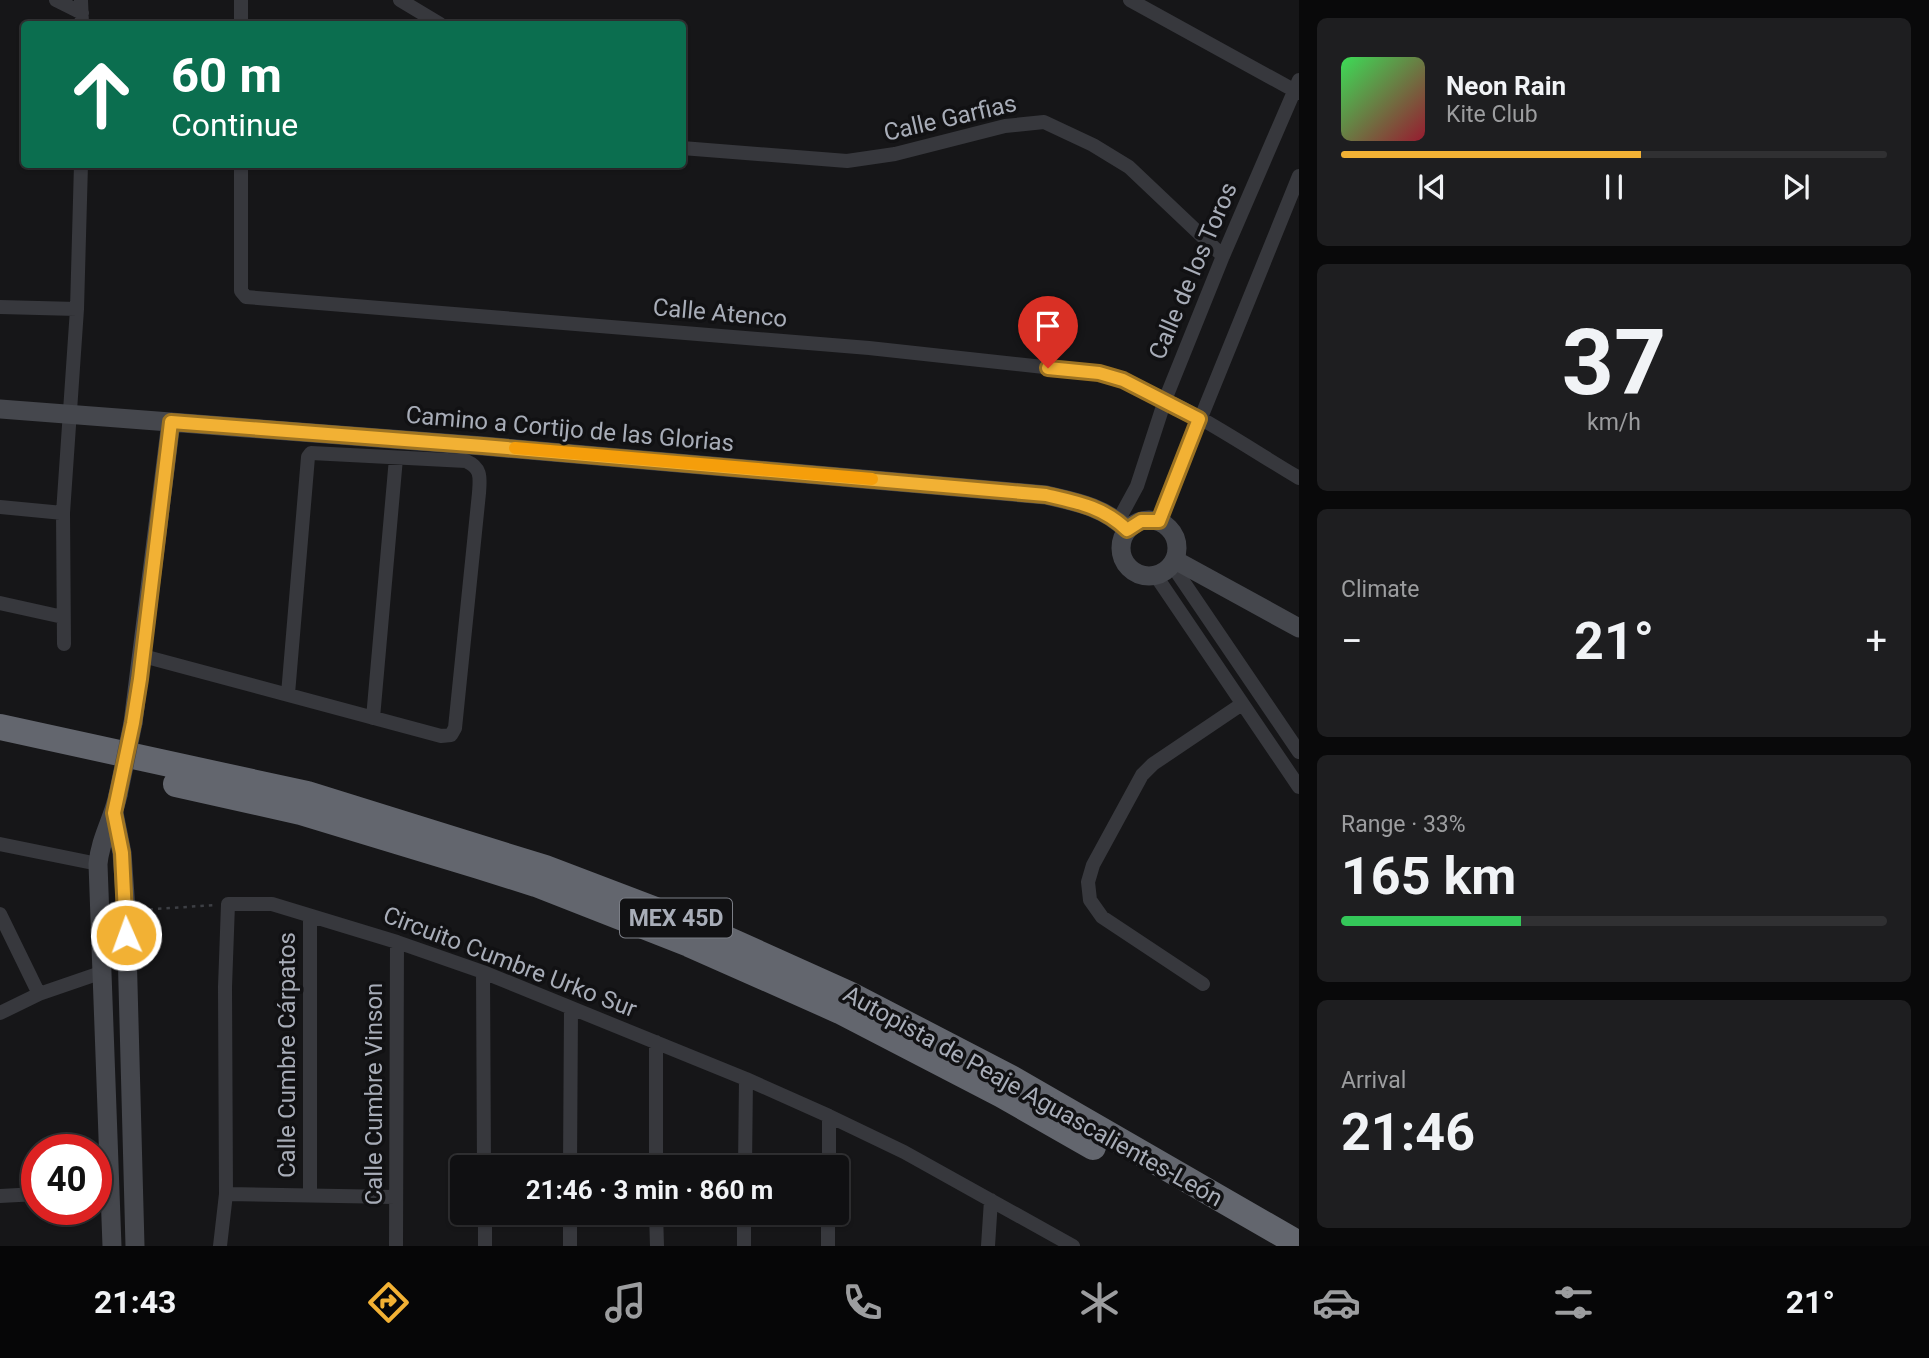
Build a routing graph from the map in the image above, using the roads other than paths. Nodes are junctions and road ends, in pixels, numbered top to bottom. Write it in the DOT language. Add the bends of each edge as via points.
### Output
graph roads {
  1 [pos="56,0"];
  2 [pos="241,0"];
  3 [pos="400,0"];
  4 [pos="1130,0"];
  5 [pos="81,12"];
  6 [pos="241,21"];
  7 [pos="435,21"];
  8 [pos="1298,88"];
  9 [pos="686,148"];
  10 [pos="81,168"];
  11 [pos="241,168"];
  12 [pos="1299,176"];
  13 [pos="1223,256"];
  14 [pos="0,307"];
  15 [pos="78,309"];
  16 [pos="1165,400"];
  17 [pos="0,409"];
  18 [pos="69,415"];
  19 [pos="1199,419"];
  20 [pos="171,422"];
  21 [pos="396,458"];
  22 [pos="1299,478"];
  23 [pos="0,507"];
  24 [pos="64,513"];
  25 [pos="1159,521"];
  26 [pos="1122,525"];
  27 [pos="1174,563"];
  28 [pos="1156,576"];
  29 [pos="0,603"];
  30 [pos="63,617"];
  31 [pos="1299,628"];
  32 [pos="64,644"];
  33 [pos="143,656"];
  34 [pos="288,694"];
  35 [pos="1242,704"];
  36 [pos="373,718"];
  37 [pos="0,727"];
  38 [pos="0,746"];
  39 [pos="1299,752"];
  40 [pos="1299,787"];
  41 [pos="116,804"];
  42 [pos="0,845"];
  43 [pos="97,864"];
  44 [pos="310,916"];
  45 [pos="1,920"];
  46 [pos="397,942"];
  47 [pos="103,972"];
  48 [pos="483,972"];
  49 [pos="1203,984"];
  50 [pos="39,994"];
  51 [pos="571,1008"];
  52 [pos="0,1013"];
  53 [pos="656,1042"];
  54 [pos="746,1079"];
  55 [pos="829,1116"];
  56 [pos="103,1134"];
  57 [pos="484,1155"];
  58 [pos="570,1155"];
  59 [pos="656,1155"];
  60 [pos="745,1155"];
  61 [pos="829,1155"];
  62 [pos="226,1194"];
  63 [pos="21,1195"];
  64 [pos="310,1195"];
  65 [pos="0,1196"];
  66 [pos="395,1197"];
  67 [pos="991,1200"];
  68 [pos="109,1225"];
  69 [pos="485,1225"];
  70 [pos="570,1225"];
  71 [pos="656,1225"];
  72 [pos="744,1225"];
  73 [pos="828,1225"];
  74 [pos="1299,1244"];
  75 [pos="112,1246"];
  76 [pos="135,1246"];
  77 [pos="220,1246"];
  78 [pos="396,1246"];
  79 [pos="485,1246"];
  80 [pos="570,1246"];
  81 [pos="657,1246"];
  82 [pos="744,1246"];
  83 [pos="828,1246"];
  84 [pos="988,1246"];
  85 [pos="1073,1246"];
  86 [pos="1266,1246"];
  1 -- 5 [label="street"];
  2 -- 6 [label="street"];
  3 -- 7 [label="street"];
  4 -- 8 [label="street"];
  8 -- 13 [label="street, Calle de los Toros"];
  9 -- 13 [label="street, Calle Garfias" via="847,160 1044,122 1129,167"];
  10 -- 15 [label="street"];
  11 -- 16 [label="street, Calle Atenco" via="241,292 246,297 869,348 1099,373"];
  12 -- 19 [label="street"];
  13 -- 16 [label="street, Calle de los Toros"];
  14 -- 15 [label="street"];
  15 -- 18 [label="street"];
  16 -- 19 [label="street, Calle Atenco"];
  16 -- 26 [label="street, Calle de los Toros"];
  17 -- 18 [label="street, Camino a Cortijo de las Glorias"];
  18 -- 20 [label="street, Camino a Cortijo de las Glorias"];
  18 -- 24 [label="street"];
  19 -- 22 [label="street, Calle Atenco"];
  19 -- 25 [label="street"];
  20 -- 26 [label="street, Camino a Cortijo de las Glorias" via="1046,495 1083,503"];
  20 -- 33 [label="street"];
  21 -- 34 [label="street" via="315,452 308,457"];
  21 -- 36 [label="street"];
  21 -- 36 [label="street" via="466,461 480,473 479,493 455,728 451,735 441,736"];
  23 -- 24 [label="street"];
  24 -- 30 [label="street"];
  25 -- 26 [label="street"];
  25 -- 27 [label="street" via="1174,533"];
  26 -- 28 [label="street" via="1120,549 1128,568 1136,574"];
  27 -- 28 [label="street"];
  27 -- 31 [label="street"];
  27 -- 39 [label="street"];
  28 -- 35 [label="street"];
  29 -- 30 [label="street"];
  30 -- 32 [label="street"];
  33 -- 34 [label="street"];
  33 -- 41 [label="street, bridge"];
  34 -- 36 [label="street"];
  35 -- 40 [label="street"];
  35 -- 49 [label="street" via="1142,775 1088,882 1090,900 1102,917"];
  37 -- 74 [label="highway, Autopista de Peaje Aguascalientes-León / MEX 45D" via="307,794 545,868 700,928 849,994 999,1072"];
  38 -- 86 [label="highway, MEX 45D" via="301,812 536,884 677,939 840,1012 1002,1095"];
  41 -- 43 [label="street"];
  41 -- 76 [label="street" via="125,911"];
  42 -- 43 [label="street"];
  43 -- 47 [label="street"];
  44 -- 46 [label="street, Circuito Cumbre Urko Sur"];
  44 -- 62 [label="street, Circuito Cumbre Urko Sur" via="272,904 228,904"];
  44 -- 64 [label="street, Calle Cumbre Cárpatos"];
  45 -- 50 [label="street"];
  46 -- 48 [label="street, Circuito Cumbre Urko Sur"];
  46 -- 66 [label="street, Calle Cumbre Vinson"];
  47 -- 50 [label="street"];
  47 -- 56 [label="street"];
  48 -- 51 [label="street, Circuito Cumbre Urko Sur"];
  48 -- 57 [label="street"];
  50 -- 52 [label="street"];
  51 -- 53 [label="street, Circuito Cumbre Urko Sur"];
  51 -- 58 [label="street"];
  53 -- 54 [label="street, Circuito Cumbre Urko Sur"];
  53 -- 59 [label="street"];
  54 -- 55 [label="street, Circuito Cumbre Urko Sur"];
  54 -- 60 [label="street"];
  55 -- 61 [label="street"];
  55 -- 67 [label="street, Circuito Cumbre Urko Sur"];
  62 -- 64 [label="street"];
  62 -- 77 [label="street"];
  63 -- 65 [label="street"];
  64 -- 66 [label="street"];
  66 -- 78 [label="street, Calle Cumbre Vinson"];
  67 -- 84 [label="street"];
  67 -- 85 [label="street, Circuito Cumbre Urko Sur"];
  68 -- 75 [label="street"];
  69 -- 79 [label="street"];
  70 -- 80 [label="street"];
  71 -- 81 [label="street"];
  72 -- 82 [label="street"];
  73 -- 83 [label="street"];
}
